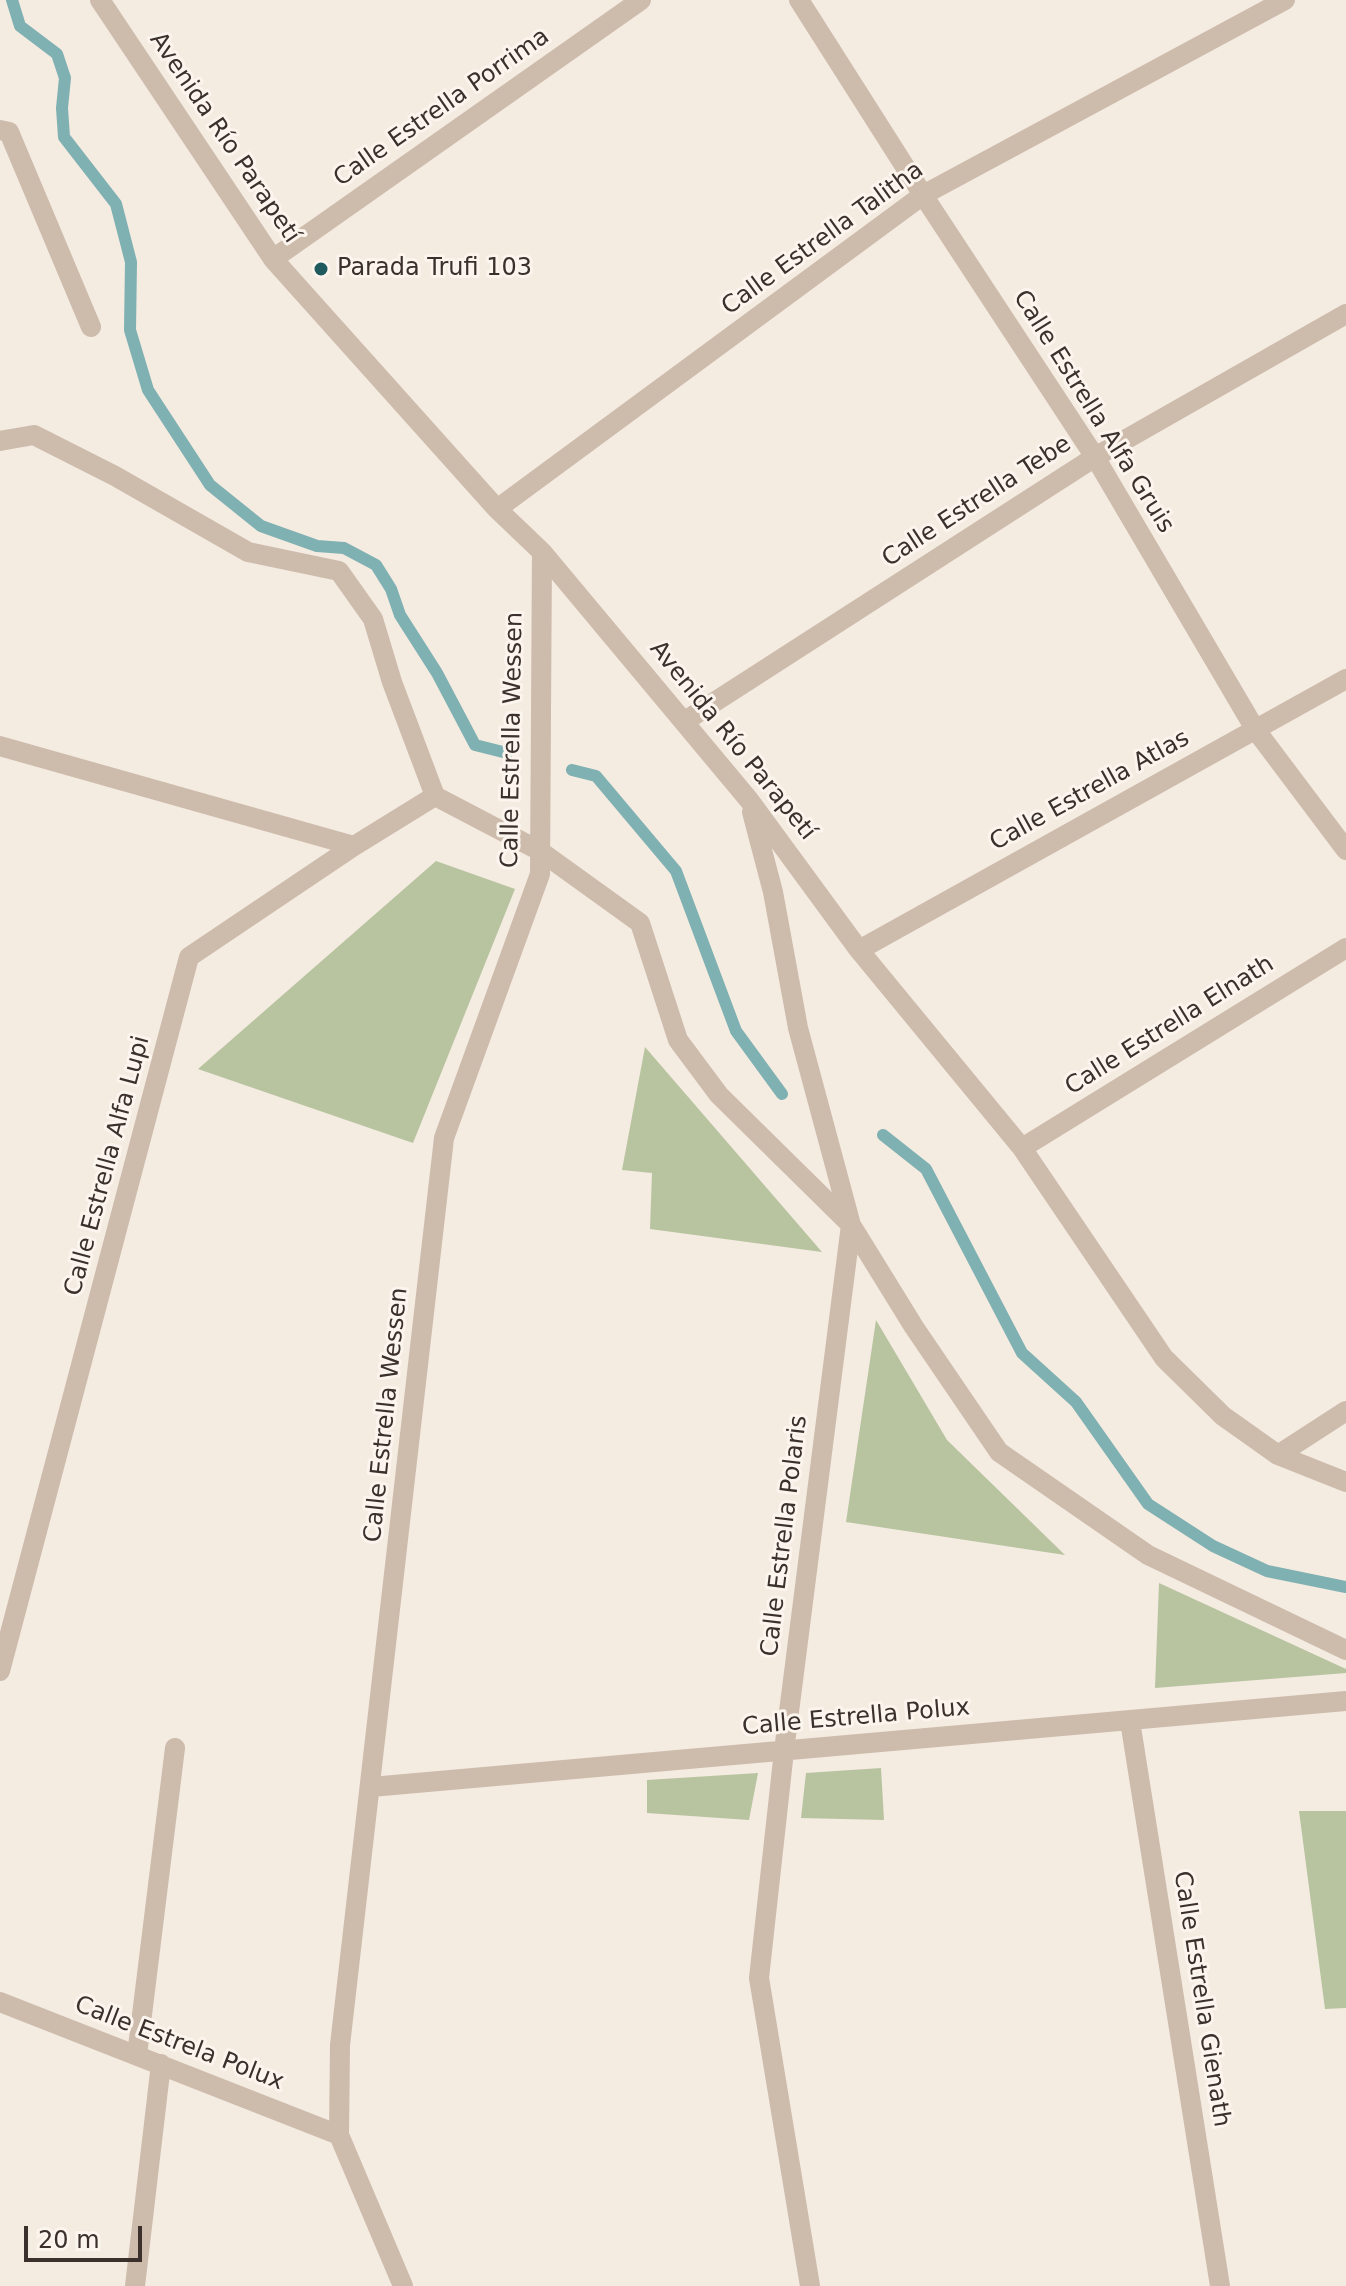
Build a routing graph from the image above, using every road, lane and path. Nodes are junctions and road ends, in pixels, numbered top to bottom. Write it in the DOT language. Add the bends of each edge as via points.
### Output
graph roads {
  1 [pos="100,0"];
  2 [pos="641,0"];
  3 [pos="799,0"];
  4 [pos="1285,0"];
  5 [pos="0,130"];
  6 [pos="923,195"];
  7 [pos="273,259"];
  8 [pos="1346,314"];
  9 [pos="91,327"];
  10 [pos="0,441"];
  11 [pos="1095,457"];
  12 [pos="497,509"];
  13 [pos="542,552"];
  14 [pos="1346,679"];
  15 [pos="685,721"];
  16 [pos="1255,729"];
  17 [pos="0,746"];
  18 [pos="435,796"];
  19 [pos="749,800"];
  20 [pos="354,846"];
  21 [pos="1346,850"];
  22 [pos="540,851"];
  23 [pos="1346,948"];
  24 [pos="859,950"];
  25 [pos="1022,1148"];
  26 [pos="851,1225"];
  27 [pos="1346,1411"];
  28 [pos="1278,1455"];
  29 [pos="1346,1482"];
  30 [pos="1346,1650"];
  31 [pos="0,1671"];
  32 [pos="1346,1701"];
  33 [pos="1130,1721"];
  34 [pos="175,1748"];
  35 [pos="784,1751"];
  36 [pos="371,1787"];
  37 [pos="0,2002"];
  38 [pos="137,2055"];
  39 [pos="161,2064"];
  40 [pos="339,2135"];
  41 [pos="135,2286"];
  42 [pos="403,2286"];
  43 [pos="810,2286"];
  44 [pos="1220,2286"];
  1 -- 7 [label="street, Avenida Río Parapetí"];
  2 -- 7 [label="street, Calle Estrella Porrima"];
  3 -- 6 [label="street, Calle Estrella Alfa Gruis"];
  4 -- 6 [label="street, Calle Estrella Talitha"];
  5 -- 9 [label="street" via="9,132"];
  6 -- 11 [label="street, Calle Estrella Alfa Gruis"];
  6 -- 12 [label="street, Calle Estrella Talitha"];
  7 -- 12 [label="street, Avenida Río Parapetí"];
  8 -- 11 [label="street, Calle Estrella Tebe"];
  10 -- 18 [label="street" via="34,435 248,552 339,571 373,619"];
  11 -- 15 [label="street, Calle Estrella Tebe"];
  11 -- 16 [label="street, Calle Estrella Alfa Gruis"];
  12 -- 13 [label="street, Avenida Río Parapetí"];
  13 -- 15 [label="street, Avenida Río Parapetí"];
  13 -- 22 [label="street, Calle Estrella Wessen"];
  14 -- 16 [label="street, Calle Estrella Atlas"];
  15 -- 19 [label="street, Avenida Río Parapetí"];
  16 -- 21 [label="street, Calle Estrella Alfa Gruis"];
  16 -- 24 [label="street, Calle Estrella Atlas"];
  17 -- 20 [label="street"];
  18 -- 20 [label="street, Calle Estrella Alfa Lupi"];
  18 -- 22 [label="street"];
  19 -- 24 [label="street, Avenida Río Parapetí"];
  19 -- 26 [label="street, Calle Estrella Polaris" via="773,892 798,1028"];
  20 -- 31 [label="street, Calle Estrella Alfa Lupi" via="189,957"];
  22 -- 26 [label="street" via="640,923 678,1040 719,1095"];
  22 -- 36 [label="street, Calle Estrella Wessen" via="540,874 444,1138"];
  23 -- 25 [label="street, Calle Estrella Elnath"];
  24 -- 25 [label="street, Avenida Río Parapetí"];
  25 -- 28 [label="street, Avenida Río Parapetí" via="1164,1358 1223,1416"];
  26 -- 30 [label="street" via="999,1452 1148,1555"];
  26 -- 35 [label="street, Calle Estrella Polaris"];
  27 -- 28 [label="street"];
  28 -- 29 [label="street, Avenida Río Parapetí"];
  32 -- 33 [label="street, Calle Estrella Polux"];
  33 -- 35 [label="street, Calle Estrella Polux"];
  33 -- 44 [label="street, Calle Estrella Gienath"];
  34 -- 38 [label="street"];
  35 -- 36 [label="street, Calle Estrella Polux"];
  35 -- 43 [label="street, Calle Estrella Polaris" via="759,1978"];
  36 -- 40 [label="street, Calle Estrella Wessen" via="340,2045"];
  37 -- 38 [label="street, Calle Estrela Polux"];
  38 -- 39 [label="street, Calle Estrela Polux"];
  39 -- 40 [label="street, Calle Estrela Polux"];
  39 -- 41 [label="street"];
  40 -- 42 [label="street, Calle Estrella Wessen"];
}
